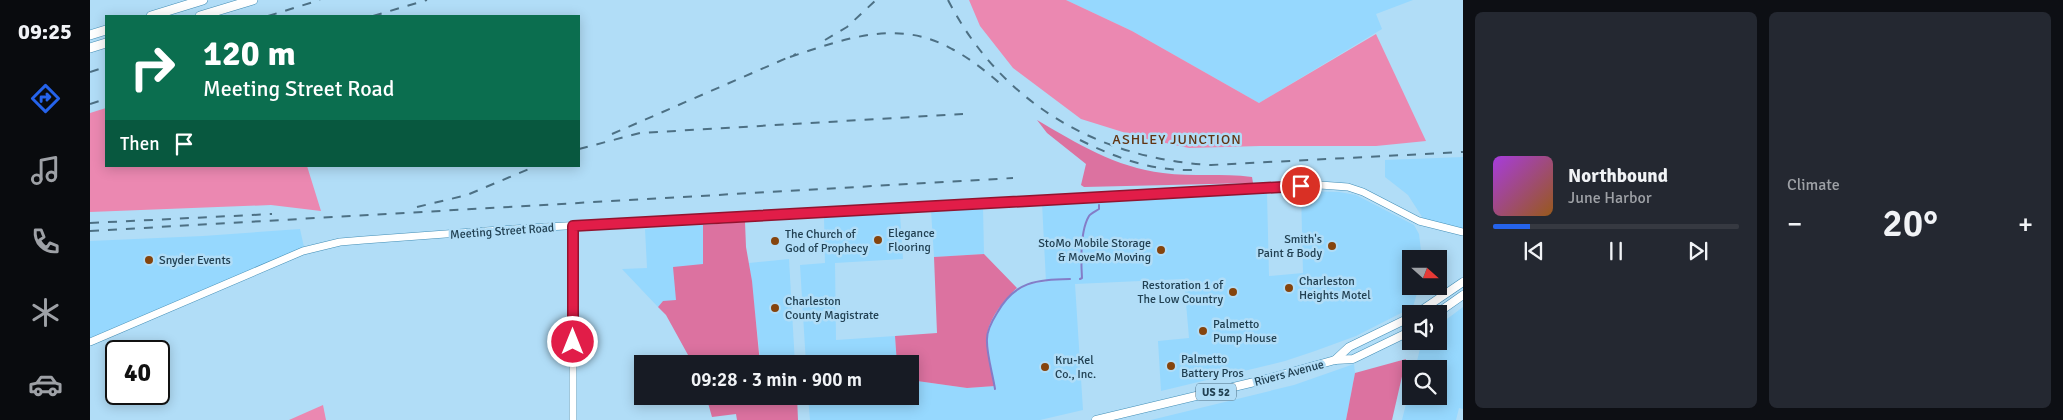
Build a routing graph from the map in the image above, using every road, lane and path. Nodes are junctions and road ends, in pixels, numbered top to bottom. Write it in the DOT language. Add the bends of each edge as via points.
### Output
graph roads {
  1 [pos="203,0"];
  2 [pos="253,0"];
  3 [pos="154,15"];
  4 [pos="203,15"];
  5 [pos="105,30"];
  6 [pos="90,35"];
  7 [pos="105,43"];
  8 [pos="90,48"];
  9 [pos="573,226"];
  10 [pos="1463,232"];
  11 [pos="1463,282"];
  12 [pos="1463,295"];
  13 [pos="1429,305"];
  14 [pos="1447,306"];
  15 [pos="1402,321"];
  16 [pos="1402,334"];
  17 [pos="90,342"];
  18 [pos="1335,360"];
  19 [pos="573,420"];
  20 [pos="1096,420"];
  1 -- 3 [label="highway"];
  2 -- 4 [label="highway"];
  5 -- 6 [label="highway"];
  7 -- 8 [label="highway"];
  9 -- 10 [label="street, Meeting Street Road" via="1320,185 1356,190 1419,221"];
  9 -- 17 [label="street, Meeting Street Road" via="340,242 303,251"];
  9 -- 19 [label="street"];
  11 -- 13 [label="main road"];
  12 -- 14 [label="main road"];
  15 -- 18 [label="main road, Rivers Avenue / US 52" via="1350,347"];
  16 -- 18 [label="main road, Rivers Avenue / US 52" via="1353,359"];
  18 -- 20 [label="main road, Rivers Avenue / US 52"];
}
